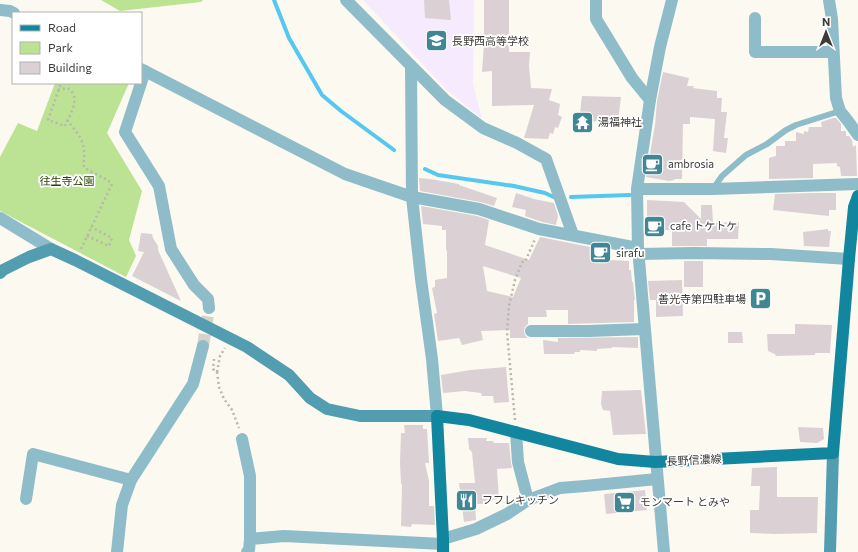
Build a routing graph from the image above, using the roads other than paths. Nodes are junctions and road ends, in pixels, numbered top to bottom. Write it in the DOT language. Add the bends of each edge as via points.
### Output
graph roads {
  1 [pos="346,0"];
  2 [pos="596,0"];
  3 [pos="672,0"];
  4 [pos="829,0"];
  5 [pos="0,10"];
  6 [pos="12,12"];
  7 [pos="755,18"];
  8 [pos="833,52"];
  9 [pos="411,66"];
  10 [pos="143,70"];
  11 [pos="139,84"];
  12 [pos="650,100"];
  13 [pos="840,111"];
  14 [pos="858,135"];
  15 [pos="858,184"];
  16 [pos="713,188"];
  17 [pos="637,189"];
  18 [pos="858,196"];
  19 [pos="412,197"];
  20 [pos="0,218"];
  21 [pos="573,235"];
  22 [pos="51,249"];
  23 [pos="638,251"];
  24 [pos="849,259"];
  25 [pos="0,273"];
  26 [pos="209,308"];
  27 [pos="644,329"];
  28 [pos="531,331"];
  29 [pos="203,346"];
  30 [pos="437,416"];
  31 [pos="516,432"];
  32 [pos="242,439"];
  33 [pos="833,453"];
  34 [pos="656,462"];
  35 [pos="657,479"];
  36 [pos="131,480"];
  37 [pos="26,499"];
  38 [pos="528,500"];
  39 [pos="250,539"];
  40 [pos="443,545"];
  41 [pos="117,552"];
  42 [pos="247,552"];
  43 [pos="664,552"];
  44 [pos="830,552"];
  1 -- 9 [label="street"];
  2 -- 12 [label="street" via="596,19 632,78"];
  3 -- 12 [label="street"];
  4 -- 8 [label="street"];
  5 -- 6 [label="street"];
  7 -- 8 [label="street" via="754,52"];
  8 -- 13 [label="street" via="836,98"];
  9 -- 19 [label="street"];
  9 -- 21 [label="street" via="445,100 483,128 546,159"];
  10 -- 19 [label="street" via="345,174"];
  11 -- 26 [label="street" via="125,132 159,186 171,249 194,285 208,299"];
  12 -- 17 [label="street"];
  13 -- 14 [label="street"];
  13 -- 16 [label="lane" via="796,124 786,130 746,155 722,176"];
  15 -- 16 [label="street"];
  16 -- 17 [label="street"];
  17 -- 23 [label="street"];
  18 -- 24 [label="main road" via="854,207"];
  19 -- 21 [label="street" via="479,209 539,229"];
  19 -- 30 [label="street"];
  20 -- 22 [label="street"];
  21 -- 23 [label="street"];
  22 -- 25 [label="street" via="29,257"];
  22 -- 30 [label="street" via="247,347 289,375 310,398 327,409 360,416"];
  23 -- 24 [label="street" via="771,254"];
  23 -- 27 [label="street"];
  24 -- 33 [label="main road"];
  27 -- 28 [label="street"];
  27 -- 34 [label="street"];
  29 -- 36 [label="street" via="193,384"];
  30 -- 31 [label="main road, 長野信濃線" via="469,420"];
  30 -- 40 [label="main road"];
  31 -- 34 [label="main road, 長野信濃線" via="618,459"];
  31 -- 38 [label="street" via="518,462"];
  32 -- 39 [label="street" via="250,476"];
  33 -- 34 [label="main road, 長野信濃線"];
  33 -- 44 [label="street"];
  34 -- 35 [label="street"];
  35 -- 38 [label="street" via="560,488"];
  35 -- 43 [label="street"];
  36 -- 37 [label="street" via="32,454"];
  36 -- 41 [label="street" via="122,505"];
  38 -- 40 [label="street" via="507,514"];
  39 -- 40 [label="street" via="284,536"];
  39 -- 42 [label="street"];
}
